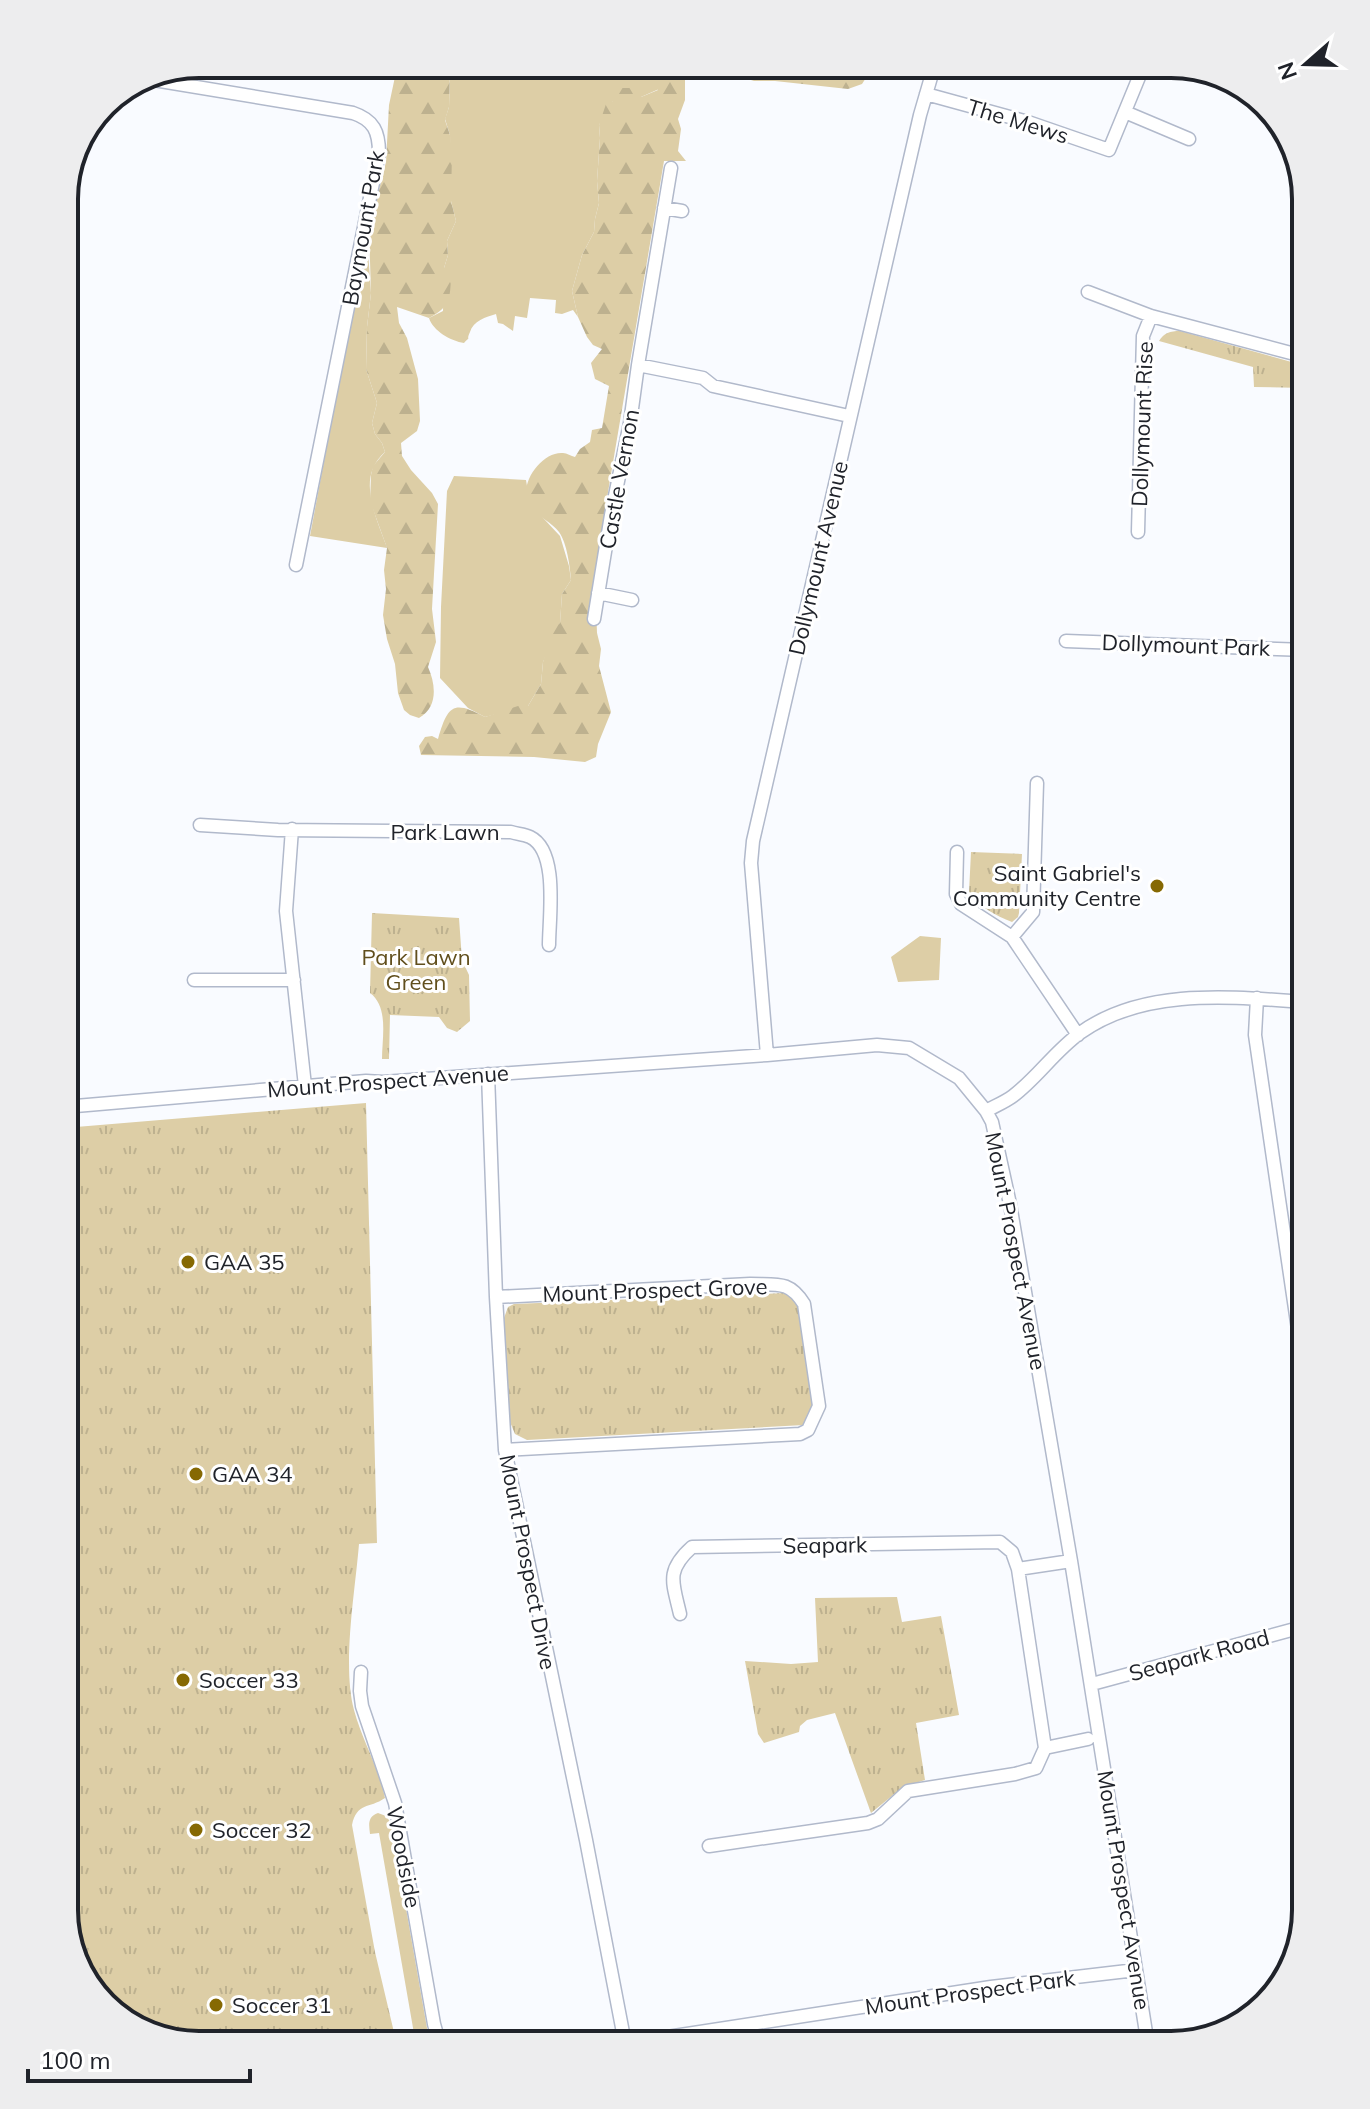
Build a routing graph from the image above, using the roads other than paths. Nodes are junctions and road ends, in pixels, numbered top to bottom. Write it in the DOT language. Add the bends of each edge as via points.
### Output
graph roads {
  1 [pos="931,78"];
  2 [pos="1139,78"];
  3 [pos="168,82"];
  4 [pos="926,94"];
  5 [pos="1125,112"];
  6 [pos="1189,139"];
  7 [pos="671,168"];
  8 [pos="664,208"];
  9 [pos="682,211"];
  10 [pos="1088,292"];
  11 [pos="1151,316"];
  12 [pos="1292,353"];
  13 [pos="638,365"];
  14 [pos="849,416"];
  15 [pos="1138,532"];
  16 [pos="296,565"];
  17 [pos="598,593"];
  18 [pos="632,600"];
  19 [pos="594,619"];
  20 [pos="1066,641"];
  21 [pos="1292,649"];
  22 [pos="1037,783"];
  23 [pos="200,825"];
  24 [pos="292,829"];
  25 [pos="957,852"];
  26 [pos="1012,937"];
  27 [pos="549,945"];
  28 [pos="194,980"];
  29 [pos="294,980"];
  30 [pos="1257,998"];
  31 [pos="1292,1001"];
  32 [pos="1078,1035"];
  33 [pos="767,1055"];
  34 [pos="488,1074"];
  35 [pos="305,1086"];
  36 [pos="78,1106"];
  37 [pos="986,1111"];
  38 [pos="1292,1288"];
  39 [pos="496,1297"];
  40 [pos="505,1450"];
  41 [pos="1071,1561"];
  42 [pos="1018,1569"];
  43 [pos="680,1614"];
  44 [pos="1292,1630"];
  45 [pos="361,1672"];
  46 [pos="1092,1684"];
  47 [pos="1088,1739"];
  48 [pos="1045,1748"];
  49 [pos="709,1846"];
  50 [pos="1136,1970"];
  51 [pos="436,2031"];
  52 [pos="618,2031"];
  53 [pos="705,2031"];
  54 [pos="1146,2031"];
  1 -- 4 [label="street, Dollymount Avenue"];
  2 -- 5 [label="street"];
  3 -- 16 [label="street, Baymount Park" via="353,113 364,116 379,136"];
  4 -- 5 [label="street, The Mews" via="1109,150"];
  4 -- 14 [label="street, Dollymount Avenue"];
  5 -- 6 [label="street"];
  7 -- 8 [label="street, Castle Vernon"];
  8 -- 9 [label="street"];
  8 -- 13 [label="street, Castle Vernon"];
  10 -- 11 [label="street"];
  11 -- 12 [label="street"];
  11 -- 15 [label="street, Dollymount Rise" via="1143,336"];
  13 -- 14 [label="street"];
  13 -- 17 [label="street, Castle Vernon"];
  14 -- 33 [label="street, Dollymount Avenue" via="753,841"];
  17 -- 18 [label="street"];
  17 -- 19 [label="street, Castle Vernon"];
  20 -- 21 [label="street, Dollymount Park"];
  22 -- 26 [label="street" via="1033,912"];
  23 -- 24 [label="street, Park Lawn"];
  24 -- 27 [label="street, Park Lawn" via="511,832 532,837 550,866"];
  24 -- 29 [label="street" via="286,911"];
  25 -- 26 [label="street" via="956,894 961,904"];
  26 -- 32 [label="street"];
  28 -- 29 [label="street"];
  29 -- 35 [label="street"];
  30 -- 31 [label="street"];
  30 -- 32 [label="street" via="1200,997 1149,1004 1111,1016"];
  30 -- 38 [label="street" via="1255,1035"];
  32 -- 37 [label="street" via="1013,1096"];
  33 -- 34 [label="street, Mount Prospect Avenue"];
  33 -- 37 [label="street, Mount Prospect Avenue" via="877,1045 909,1048 959,1078"];
  34 -- 35 [label="street, Mount Prospect Avenue"];
  34 -- 39 [label="street, Mount Prospect Drive"];
  35 -- 36 [label="street, Mount Prospect Avenue"];
  37 -- 41 [label="street, Mount Prospect Avenue" via="1010,1204"];
  39 -- 40 [label="street, Mount Prospect Drive"];
  39 -- 40 [label="street, Mount Prospect Grove" via="783,1285 796,1291 804,1304 819,1406 808,1430 800,1434"];
  40 -- 52 [label="street, Mount Prospect Drive" via="586,1840"];
  41 -- 42 [label="street"];
  41 -- 46 [label="street, Mount Prospect Avenue"];
  42 -- 43 [label="street, Seapark" via="1012,1552 1000,1542 692,1547 679,1558 672,1576"];
  42 -- 48 [label="street"];
  44 -- 46 [label="street, Seapark Road"];
  45 -- 51 [label="street, Woodside" via="362,1706 397,1815"];
  46 -- 50 [label="street, Mount Prospect Avenue"];
  47 -- 48 [label="street"];
  48 -- 49 [label="street" via="1036,1768 908,1791 868,1823"];
  50 -- 53 [label="street, Mount Prospect Park"];
  50 -- 54 [label="street, Mount Prospect Avenue"];
}
